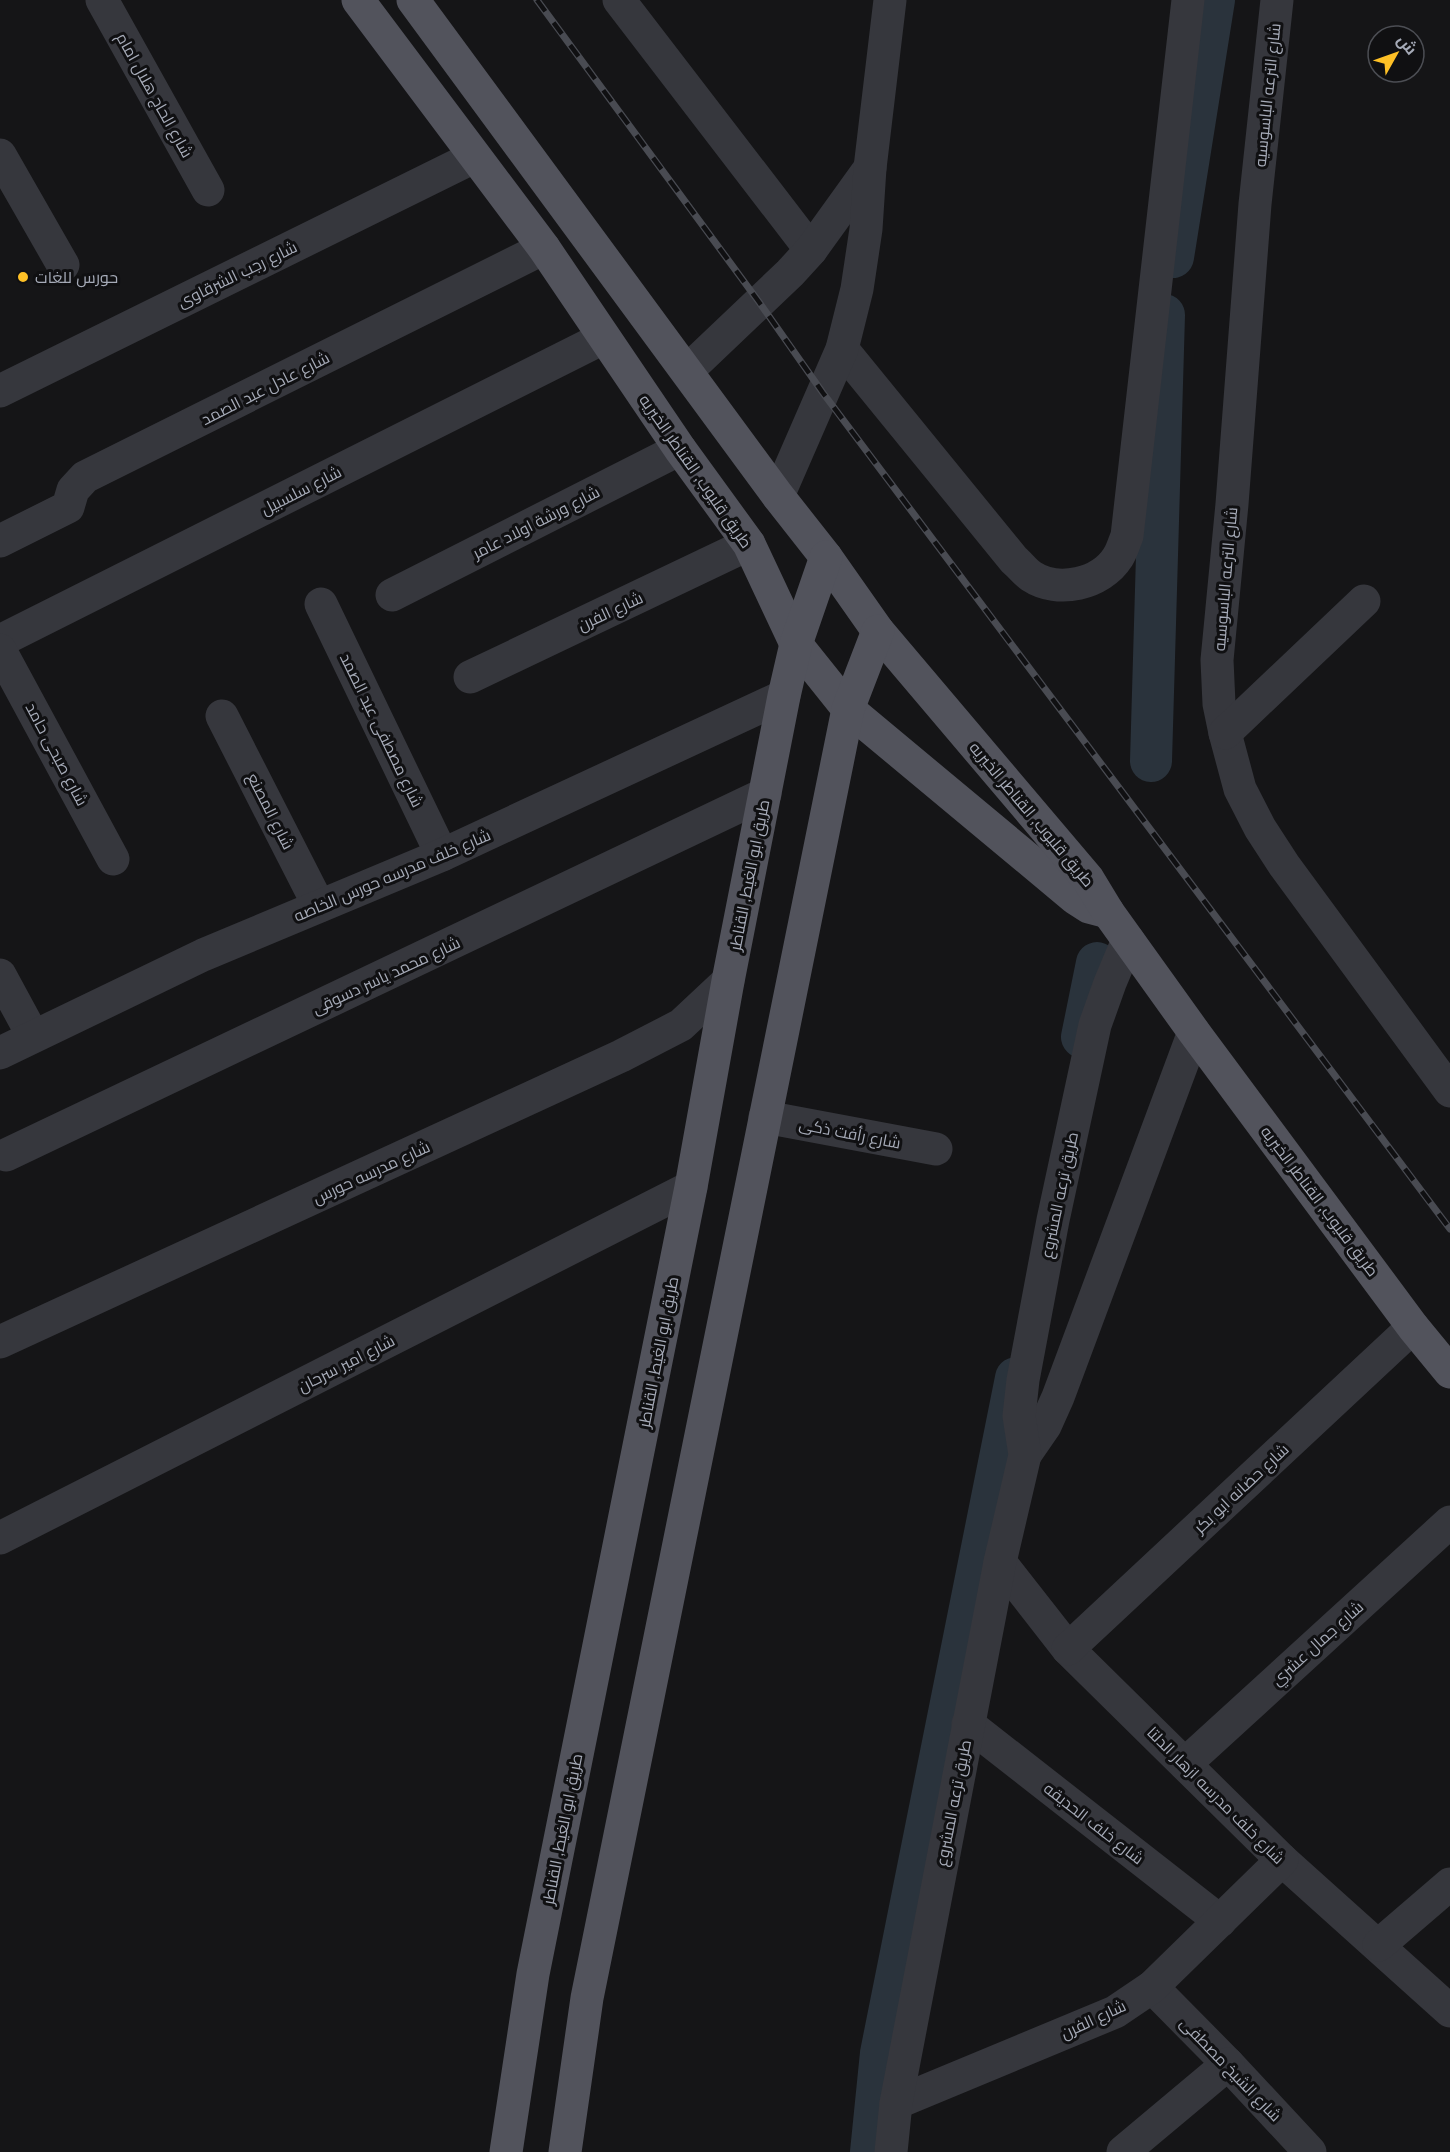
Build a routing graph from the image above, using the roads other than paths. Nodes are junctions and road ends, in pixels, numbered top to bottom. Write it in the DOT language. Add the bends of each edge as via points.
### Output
graph roads {
  1 [pos="102,0"];
  2 [pos="358,0"];
  3 [pos="413,0"];
  4 [pos="619,0"];
  5 [pos="890,0"];
  6 [pos="1188,0"];
  7 [pos="1277,0"];
  8 [pos="0,155"];
  9 [pos="474,157"];
  10 [pos="870,168"];
  11 [pos="208,190"];
  12 [pos="544,248"];
  13 [pos="811,250"];
  14 [pos="63,265"];
  15 [pos="603,338"];
  16 [pos="842,349"];
  17 [pos="687,371"];
  18 [pos="0,392"];
  19 [pos="680,449"];
  20 [pos="778,496"];
  21 [pos="0,541"];
  22 [pos="749,544"];
  23 [pos="826,557"];
  24 [pos="392,595"];
  25 [pos="1364,601"];
  26 [pos="321,604"];
  27 [pos="878,632"];
  28 [pos="0,641"];
  29 [pos="796,644"];
  30 [pos="0,650"];
  31 [pos="470,677"];
  32 [pos="784,696"];
  33 [pos="848,709"];
  34 [pos="222,716"];
  35 [pos="1225,733"];
  36 [pos="765,794"];
  37 [pos="442,855"];
  38 [pos="113,859"];
  39 [pos="319,906"];
  40 [pos="1108,912"];
  41 [pos="1128,940"];
  42 [pos="0,975"];
  43 [pos="728,981"];
  44 [pos="1194,1032"];
  45 [pos="33,1036"];
  46 [pos="0,1053"];
  47 [pos="1450,1092"];
  48 [pos="765,1117"];
  49 [pos="936,1149"];
  50 [pos="6,1155"];
  51 [pos="691,1187"];
  52 [pos="1413,1327"];
  53 [pos="0,1342"];
  54 [pos="1450,1372"];
  55 [pos="1024,1455"];
  56 [pos="1450,1522"];
  57 [pos="0,1538"];
  58 [pos="1000,1562"];
  59 [pos="1068,1648"];
  60 [pos="968,1724"];
  61 [pos="1185,1764"];
  62 [pos="1282,1860"];
  63 [pos="1450,1884"];
  64 [pos="1220,1921"];
  65 [pos="1378,1945"];
  66 [pos="1152,1987"];
  67 [pos="1450,2011"];
  68 [pos="1228,2064"];
  69 [pos="896,2103"];
  70 [pos="506,2152"];
  71 [pos="565,2152"];
  72 [pos="891,2152"];
  73 [pos="1123,2152"];
  74 [pos="1310,2152"];
  1 -- 11 [label="street, شارع الحاج هلال امام"];
  2 -- 9 [label="main road, طريق قليوب, القناطر الخيريه"];
  3 -- 17 [label="main road, طريق قليوب, القناطر الخيريه"];
  4 -- 13 [label="street"];
  5 -- 10 [label="street"];
  6 -- 16 [label="street" via="1127,536 1118,558 1101,575 1079,584 1055,585 1032,577"];
  7 -- 35 [label="street, شارع الترعه الباسوسيه" via="1255,204 1217,660"];
  8 -- 14 [label="street"];
  9 -- 12 [label="main road, طريق قليوب, القناطر الخيريه"];
  9 -- 18 [label="street, شارع رجب الشرقاوى"];
  10 -- 13 [label="street"];
  10 -- 16 [label="street" via="857,289"];
  12 -- 15 [label="main road, طريق قليوب, القناطر الخيريه"];
  12 -- 21 [label="street, شارع عادل عبد الصمد" via="85,477 74,490 68,507"];
  13 -- 17 [label="street"];
  15 -- 19 [label="main road, طريق قليوب, القناطر الخيريه"];
  15 -- 28 [label="street, شارع سلسبيل"];
  16 -- 20 [label="street"];
  17 -- 20 [label="main road, طريق قليوب, القناطر الخيريه"];
  19 -- 22 [label="main road, طريق قليوب, القناطر الخيريه"];
  19 -- 24 [label="street, شارع ورشة اولاد عامر"];
  20 -- 23 [label="main road, طريق قليوب, القناطر الخيريه"];
  22 -- 29 [label="main road, طريق قليوب, القناطر الخيريه"];
  22 -- 31 [label="street, شارع الفرن"];
  23 -- 27 [label="main road, طريق قليوب, القناطر الخيريه"];
  23 -- 29 [label="main road, طريق ابو الغيط, القناطر"];
  25 -- 35 [label="street"];
  26 -- 37 [label="street, شارع مصطفى عبد الصمد"];
  27 -- 33 [label="main road"];
  27 -- 40 [label="main road, طريق قليوب, القناطر الخيريه" via="1088,879"];
  29 -- 32 [label="main road, طريق ابو الغيط, القناطر"];
  29 -- 33 [label="main road, طريق قليوب, القناطر الخيريه"];
  30 -- 38 [label="street, شارع صبحى حامد"];
  32 -- 36 [label="main road, طريق ابو الغيط, القناطر"];
  32 -- 37 [label="street, شارع خلف مدرسه حورس الخاصه"];
  33 -- 40 [label="main road, طريق قليوب, القناطر الخيريه" via="1075,898"];
  33 -- 48 [label="main road"];
  34 -- 39 [label="street, شارع المصنع"];
  35 -- 47 [label="street, شارع الترعه الباسوسيه" via="1240,789 1260,828"];
  36 -- 43 [label="main road, طريق ابو الغيط, القناطر"];
  36 -- 50 [label="street, شارع محمد ياسر دسوقى"];
  37 -- 39 [label="street, شارع خلف مدرسه حورس الخاصه"];
  39 -- 45 [label="street, شارع خلف مدرسه حورس الخاصه"];
  40 -- 41 [label="main road, طريق قليوب, القناطر الخيريه"];
  41 -- 44 [label="main road, طريق قليوب, القناطر الخيريه"];
  41 -- 55 [label="street, طريق ترعه المشروع" via="1095,1025 1053,1220 1023,1380 1019,1416"];
  42 -- 45 [label="street"];
  43 -- 51 [label="main road, طريق ابو الغيط, القناطر"];
  43 -- 53 [label="street, شارع مدرسه حورس" via="681,1025 621,1056"];
  44 -- 52 [label="main road, طريق قليوب, القناطر الخيريه"];
  44 -- 55 [label="street, طريق ترعه المشروع" via="1058,1397 1045,1426"];
  45 -- 46 [label="street, شارع خلف مدرسه حورس الخاصه"];
  48 -- 49 [label="street, شارع رأفت ذكى"];
  48 -- 71 [label="main road" via="587,1998"];
  51 -- 57 [label="street, شارع امير سرحان"];
  51 -- 70 [label="main road, طريق ابو الغيط, القناطر" via="533,1974"];
  52 -- 54 [label="main road, طريق قليوب, القناطر الخيريه"];
  52 -- 59 [label="street, شارع حضانه ابو بكر"];
  55 -- 58 [label="street, طريق ترعه المشروع"];
  56 -- 61 [label="street, شارع جمال عشري"];
  58 -- 59 [label="street, شارع خلف مدرسه ازهار الدلتا"];
  58 -- 60 [label="street, طريق ترعه المشروع"];
  59 -- 61 [label="street, شارع خلف مدرسه ازهار الدلتا"];
  60 -- 64 [label="street, شارع خلف الحديقه"];
  60 -- 69 [label="street, طريق ترعه المشروع"];
  61 -- 62 [label="street, شارع خلف مدرسه ازهار الدلتا"];
  62 -- 64 [label="street, شارع الفرن"];
  62 -- 65 [label="street, شارع خلف مدرسه ازهار الدلتا"];
  63 -- 65 [label="street"];
  64 -- 66 [label="street, شارع الفرن"];
  65 -- 67 [label="street, شارع خلف مدرسه ازهار الدلتا"];
  66 -- 68 [label="street, شارع الشيخ مصطفى"];
  66 -- 69 [label="street, شارع الفرن" via="1115,2012"];
  68 -- 73 [label="street"];
  68 -- 74 [label="street, شارع الشيخ مصطفى"];
  69 -- 72 [label="street, طريق ترعه المشروع"];
}
